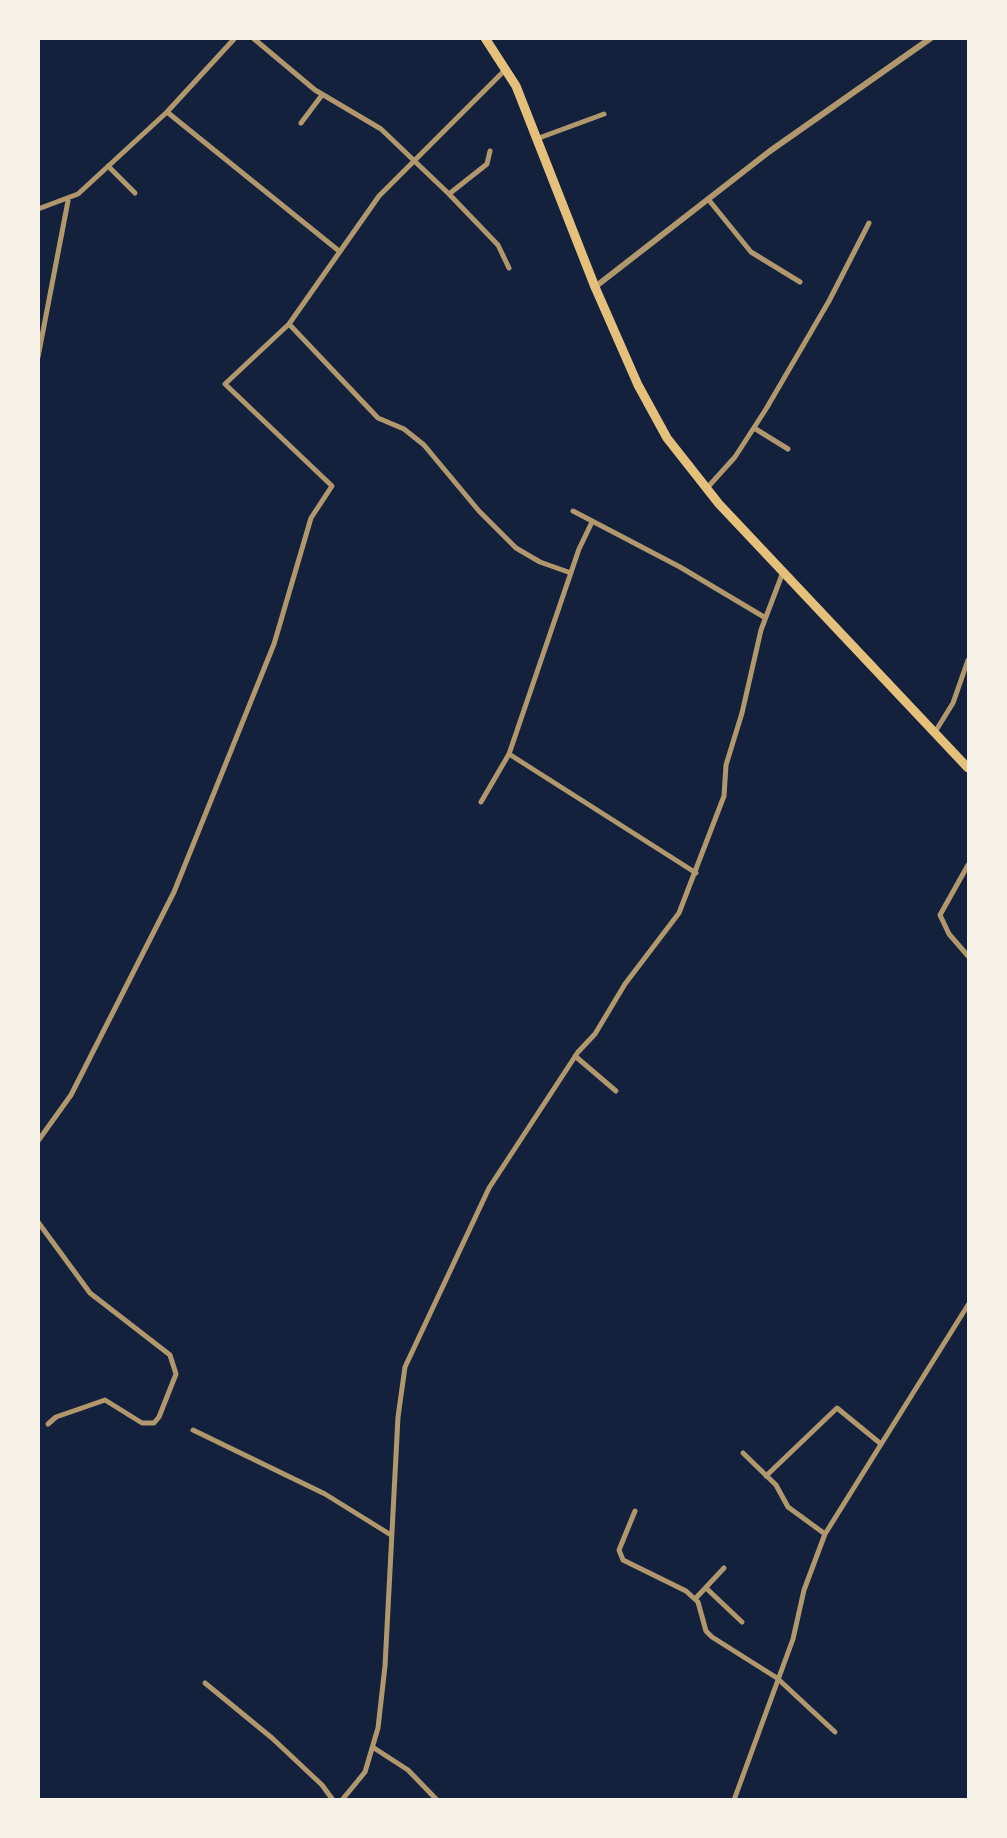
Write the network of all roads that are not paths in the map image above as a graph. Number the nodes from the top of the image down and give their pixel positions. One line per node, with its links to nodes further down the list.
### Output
1 (235, 38): 7 (street)
2 (253, 38): 6 (street)
3 (485, 38): 5 (highway)
4 (931, 38): 16 (street)
5 (506, 69): 10 (highway); 12 (street)
6 (322, 95): 9 (street); 12 (street)
7 (167, 112): 13 (street); 20 (street)
8 (604, 114): 10 (street)
9 (301, 123)
10 (539, 138): 23 (highway)
11 (490, 151): 15 (street)
12 (414, 158): 15 (street); 20 (street)
13 (108, 166): 14 (street); 17 (street)
14 (135, 194)
15 (449, 194): 21 (street)
16 (708, 199): 22 (street); 23 (street)
17 (68, 201): 18 (street); 25 (street)
18 (38, 209)
19 (869, 222): 26 (street)
20 (339, 251): 24 (street)
21 (509, 268)
22 (800, 282)
23 (596, 287): 28 (highway)
24 (289, 324): 32 (street); 44 (street)
25 (38, 356)
26 (754, 428): 27 (street); 28 (street)
27 (788, 449)
28 (708, 488): 31 (highway)
29 (573, 511): 30 (street)
30 (593, 522): 32 (street); 33 (street)
31 (783, 572): 33 (street); 35 (highway)
32 (571, 573): 36 (street)
33 (764, 617): 40 (street)
34 (968, 660): 35 (street)
35 (935, 732): 37 (highway)
36 (509, 754): 38 (street); 40 (street)
37 (968, 768)
38 (481, 802)
39 (968, 865): 41 (street)
40 (695, 873): 42 (street)
41 (968, 956)
42 (575, 1056): 43 (street); 54 (street)
43 (616, 1091)
44 (38, 1141)
45 (38, 1222): 47 (street)
46 (968, 1305): 49 (street)
47 (48, 1424)
48 (193, 1430): 54 (street)
49 (881, 1444): 51 (street); 53 (street)
50 (743, 1453): 51 (street)
51 (766, 1476): 53 (street)
52 (635, 1511): 57 (street)
53 (825, 1534): 59 (street)
54 (391, 1535): 62 (street)
55 (724, 1568): 56 (street)
56 (706, 1588): 57 (street); 58 (street)
57 (695, 1599): 59 (street)
58 (742, 1622)
59 (777, 1678): 61 (street); 66 (street)
60 (205, 1683): 63 (street)
61 (835, 1731)
62 (374, 1748): 64 (street); 65 (street)
63 (333, 1800)
64 (342, 1800)
65 (438, 1800)
66 (734, 1800)

